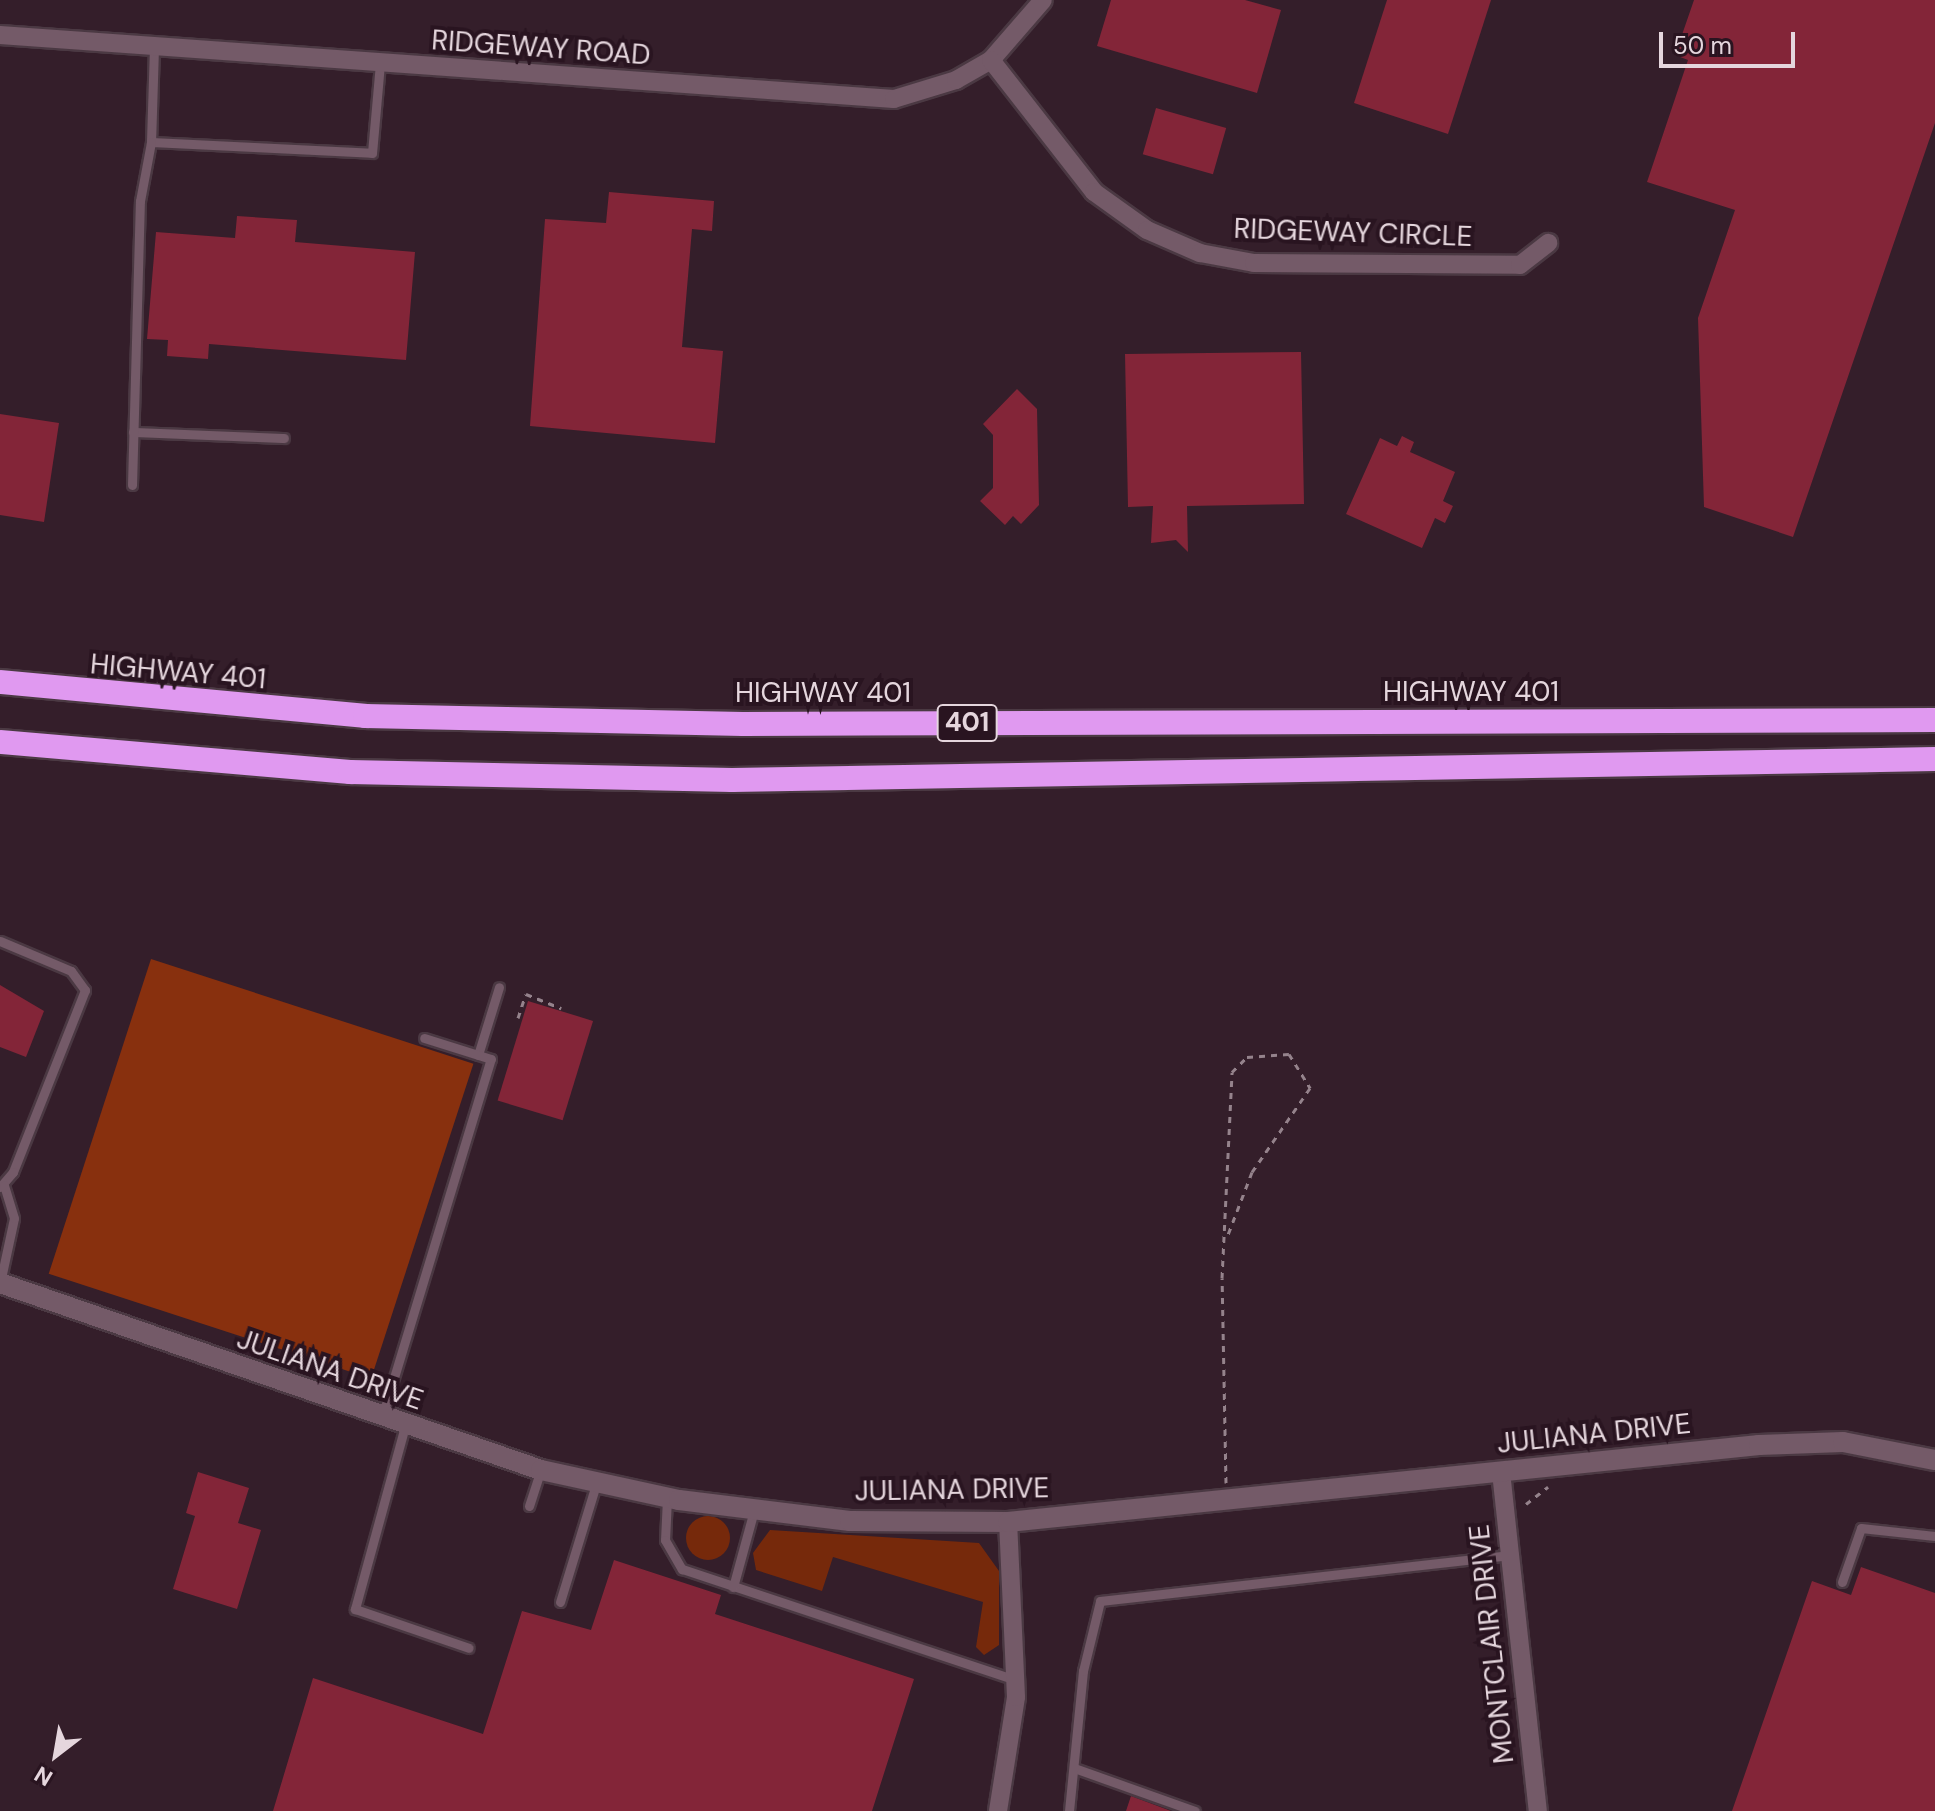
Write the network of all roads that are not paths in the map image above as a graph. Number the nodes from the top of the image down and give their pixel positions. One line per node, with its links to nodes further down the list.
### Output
1 (1043, 0): 4 (street, RIDGEWAY ROAD)
2 (0, 35): 3 (street, RIDGEWAY ROAD)
3 (154, 47): 5 (street, RIDGEWAY ROAD); 6 (lane)
4 (991, 60): 5 (street, RIDGEWAY ROAD); 7 (street, RIDGEWAY CIRCLE)
5 (380, 64): 6 (lane)
6 (151, 142): 8 (lane)
7 (1548, 243)
8 (133, 432): 9 (lane); 10 (lane)
9 (284, 438)
10 (132, 485)
11 (0, 682): 12 (highway, HIGHWAY 401 / 401)
12 (1935, 717)
13 (0, 742): 15 (highway, 401)
14 (1935, 759): 15 (highway, 401)
15 (1832, 760): 16 (highway)
16 (1935, 769)
17 (0, 941): 21 (lane)
18 (499, 987): 20 (lane)
19 (424, 1038): 20 (lane)
20 (478, 1055): 23 (lane)
21 (2, 1186): 22 (lane)
22 (0, 1283): 23 (street, JULIANA DRIVE)
23 (382, 1418): 24 (street, JULIANA DRIVE)
24 (405, 1426): 26 (street, JULIANA DRIVE); 38 (lane)
25 (1935, 1460): 27 (street, JULIANA DRIVE)
26 (541, 1470): 28 (street, JULIANA DRIVE); 30 (lane)
27 (1501, 1472): 32 (street, JULIANA DRIVE); 34 (street, MONTCLAIR DRIVE)
28 (596, 1484): 29 (street, JULIANA DRIVE); 37 (lane)
29 (667, 1498): 31 (street, JULIANA DRIVE); 36 (lane)
30 (529, 1506)
31 (754, 1510): 32 (street, JULIANA DRIVE); 36 (lane)
32 (1008, 1522): 39 (street)
33 (1935, 1536): 35 (lane)
34 (1510, 1555): 40 (lane); 44 (street, MONTCLAIR DRIVE)
35 (1842, 1582)
36 (733, 1587): 39 (lane)
37 (560, 1602)
38 (469, 1648)
39 (1016, 1680): 41 (street)
40 (1077, 1769): 42 (lane); 43 (lane)
41 (998, 1811)
42 (1069, 1811)
43 (1195, 1811)
44 (1538, 1811)

